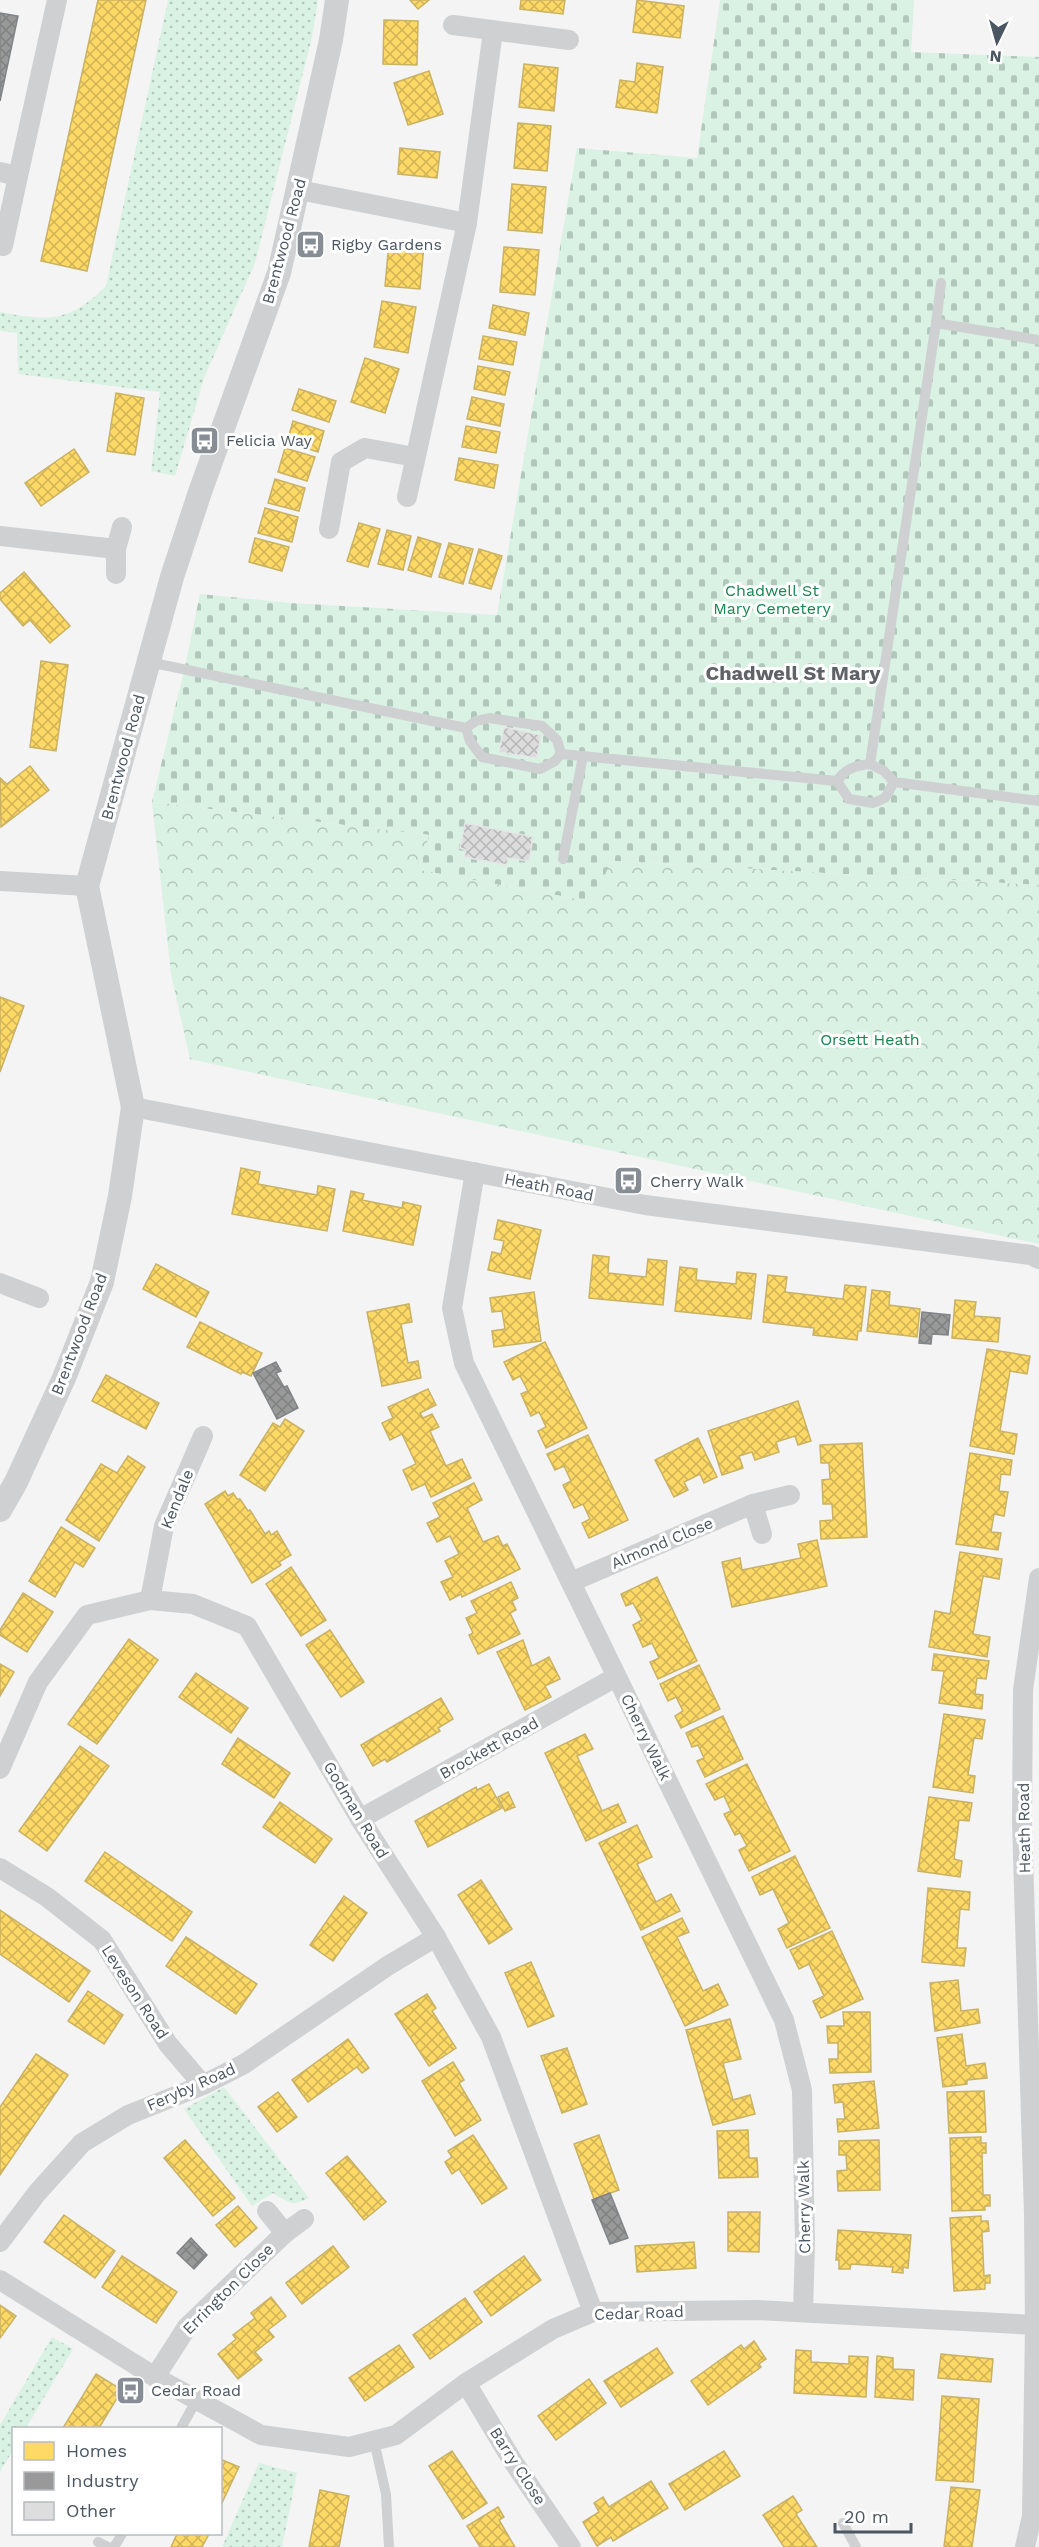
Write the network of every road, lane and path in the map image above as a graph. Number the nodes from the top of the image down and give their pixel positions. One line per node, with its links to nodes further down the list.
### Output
1 (57, 0): 6 (street)
2 (337, 0): 7 (street, Brentwood Road)
3 (453, 25): 4 (street)
4 (493, 31): 5 (street); 8 (street)
5 (569, 40)
6 (9, 174): 9 (street)
7 (299, 190): 8 (street); 20 (street, Brentwood Road)
8 (467, 223): 13 (street)
9 (3, 246)
10 (941, 284): 11 (lane)
11 (936, 323): 12 (lane); 24 (lane)
12 (1039, 340)
13 (415, 457): 14 (street); 16 (street)
14 (407, 497)
15 (122, 527): 18 (street)
16 (329, 529)
17 (0, 536): 18 (street)
18 (116, 549): 19 (street)
19 (116, 574)
20 (149, 662): 21 (lane); 30 (street, Brentwood Road)
21 (466, 728): 22 (lane); 22 (lane)
22 (561, 754): 23 (lane)
23 (583, 756): 25 (lane); 28 (lane)
24 (870, 764): 25 (lane); 26 (lane)
25 (837, 781): 26 (lane)
26 (894, 782): 27 (lane)
27 (1039, 801)
28 (563, 859)
29 (0, 881): 30 (street)
30 (87, 886): 31 (street, Brentwood Road)
31 (133, 1107): 32 (street, Heath Road); 39 (street, Brentwood Road)
32 (475, 1172): 33 (street, Heath Road); 42 (street, Cherry Walk)
33 (1039, 1259)
34 (0, 1283): 35 (street)
35 (39, 1298)
36 (203, 1437): 43 (street, Kendale)
37 (790, 1495): 38 (street, Almond Close)
38 (753, 1504): 40 (street); 42 (street, Almond Close)
39 (0, 1510)
40 (762, 1534)
41 (1039, 1578): 47 (street, Heath Road)
42 (571, 1582): 44 (street, Cherry Walk)
43 (150, 1600): 45 (street, Godman Road); 46 (street, Godman Road)
44 (616, 1677): 46 (street, Brockett Road); 58 (street, Cherry Walk)
45 (0, 1768)
46 (360, 1819): 49 (street, Godman Road)
47 (1030, 1825): 52 (street, Heath Road)
48 (0, 1868): 50 (street, Leveson Road)
49 (436, 1937): 50 (street, Feryby Road); 57 (street, Godman Road)
50 (203, 2085): 55 (street, Feryby Road)
51 (267, 2211): 54 (street, Errington Close)
52 (1037, 2215): 59 (street, Heath Road)
53 (304, 2219): 54 (street, Errington Close)
54 (285, 2233): 60 (street, Errington Close)
55 (0, 2242)
56 (0, 2280): 60 (street, Cedar Road)
57 (593, 2312): 58 (street, Cedar Road); 61 (street, Cedar Road)
58 (803, 2312): 59 (street, Cedar Road)
59 (1035, 2325): 69 (street, Heath Road)
60 (155, 2377): 62 (street, Cedar Road)
61 (466, 2383): 64 (street, Cedar Road); 67 (street, Barry Close)
62 (196, 2401): 63 (lane); 64 (street, Cedar Road)
63 (182, 2427)
64 (374, 2441): 66 (lane)
65 (843, 2523): 68 (lane)
66 (389, 2547)
67 (572, 2547)
68 (856, 2547)
69 (1025, 2547)

